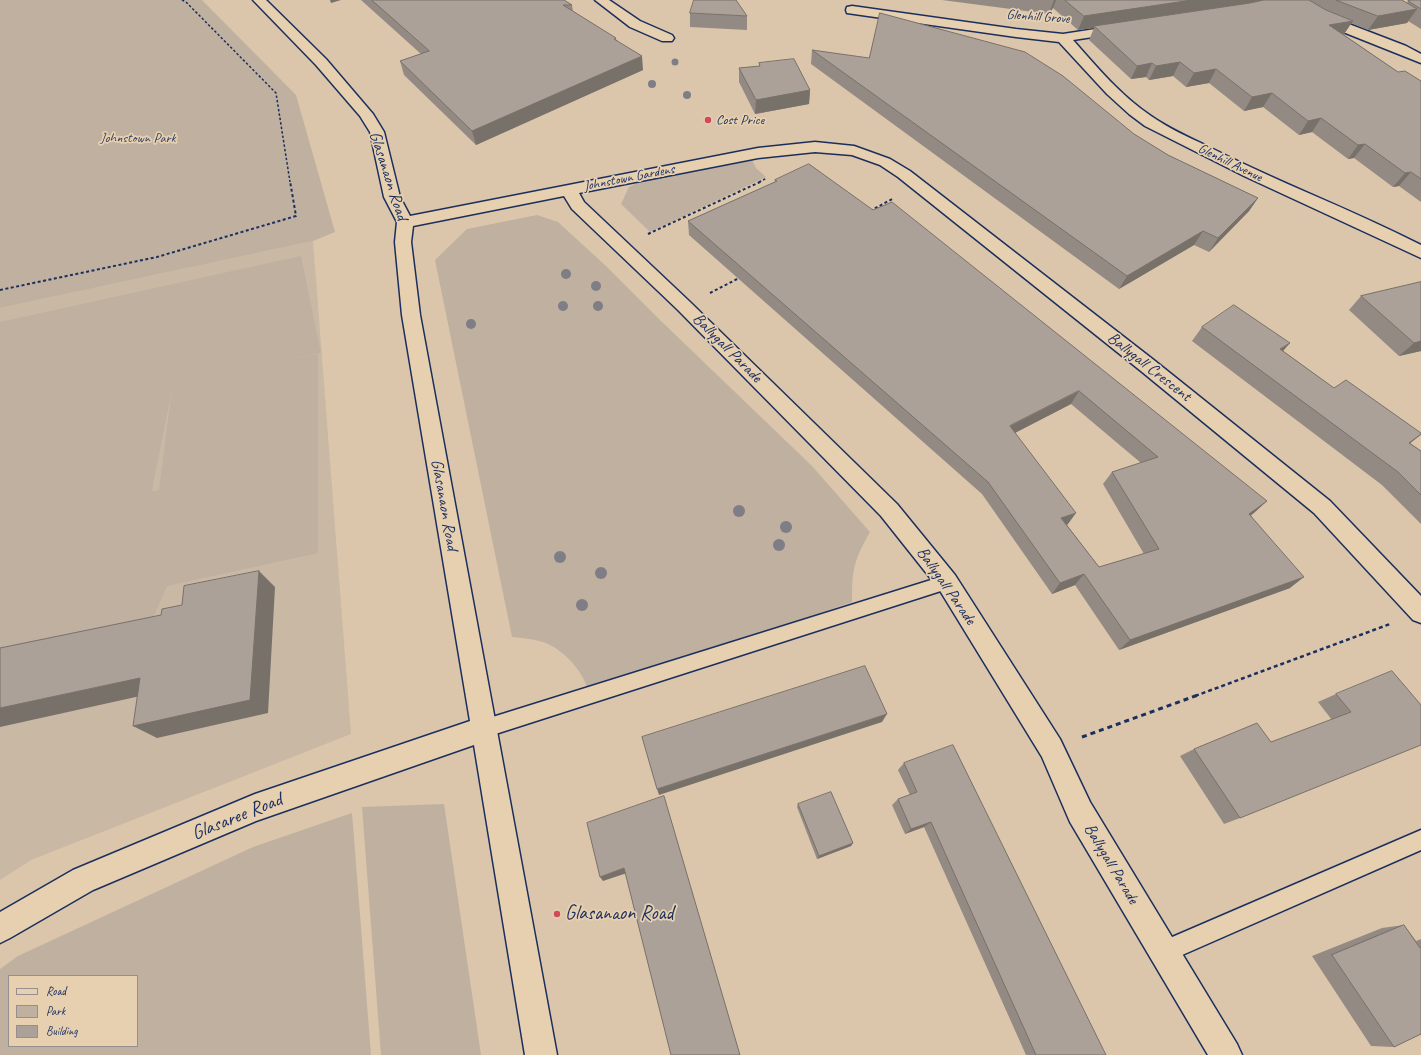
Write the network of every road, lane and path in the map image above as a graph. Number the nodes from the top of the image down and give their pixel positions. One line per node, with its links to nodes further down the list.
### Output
1 (182, 0): 20 (path)
2 (259, 0): 16 (street, Glasanaon Road)
3 (601, 0): 8 (street)
4 (1291, 0): 5 (street); 10 (street)
5 (1277, 4)
6 (852, 10): 9 (street, Glenhill Grove)
7 (1133, 27): 9 (street, Glenhill Grove)
8 (668, 38)
9 (1063, 38): 18 (street, Glenhill Avenue)
10 (1421, 59)
11 (854, 151): 12 (street, Johnstown Gardens); 13 (street, Ballygall Crescent)
12 (766, 152): 14 (street, Johnstown Gardens); 17 (path)
13 (919, 185): 15 (path); 23 (street, Ballygall Crescent)
14 (569, 190): 16 (street, Johnstown Gardens); 17 (street, Ballygall Parade)
15 (864, 214)
16 (405, 222): 25 (street, Glasanaon Road)
17 (621, 247): 21 (street, Ballygall Parade)
18 (1421, 252)
19 (746, 274): 21 (path)
20 (0, 290)
21 (684, 306): 22 (street, Ballygall Parade)
22 (948, 582): 25 (lane); 26 (street, Ballygall Parade)
23 (1421, 612)
24 (1391, 624): 26 (path)
25 (483, 729): 28 (street, Glasaree Road); 30 (street, Glasanaon Road)
26 (1051, 748): 29 (street, Ballygall Parade)
27 (1421, 840): 29 (lane)
28 (0, 928)
29 (1164, 952): 31 (street, Ballygall Parade)
30 (541, 1055)
31 (1226, 1055)

